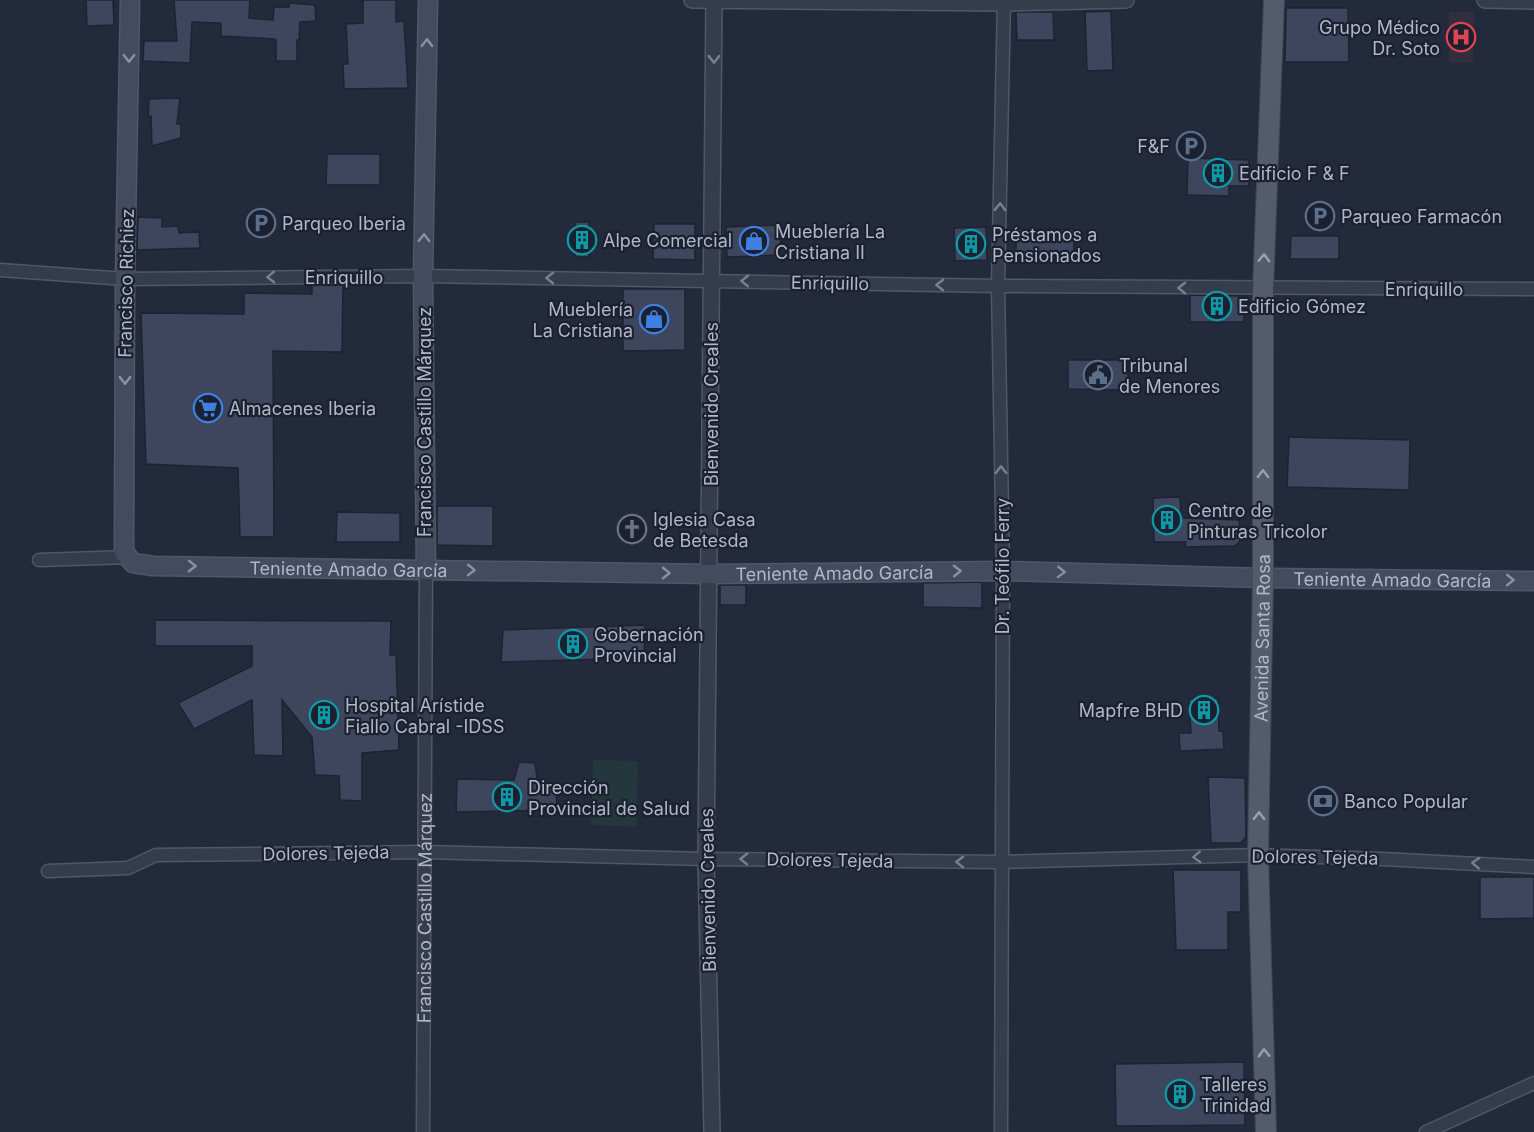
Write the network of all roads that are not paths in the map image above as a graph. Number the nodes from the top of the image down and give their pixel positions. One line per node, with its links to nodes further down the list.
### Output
1 (130, 0): 12 (main road, Francisco Richiez, one-way to 12)
2 (428, 0): 11 (main road, Francisco Castillo Márquez, one-way to 2)
3 (692, 0): 4 (street)
4 (714, 0): 8 (street); 13 (street, Bienvenido Creales, one-way to 13)
5 (1126, 0): 8 (street)
6 (1274, 0): 15 (main road, Avenida Santa Rosa, one-way to 6)
7 (1485, 0): 9 (street)
8 (1004, 1): 14 (street, Dr. Teófilo Ferry, one-way to 8)
9 (1534, 1)
10 (0, 270): 12 (street, Enriquillo)
11 (423, 276): 12 (street, Enriquillo, one-way to 12); 13 (street, Enriquillo, one-way to 11); 19 (main road, Francisco Castillo Márquez)
12 (125, 279): 18 (main road, Francisco Richiez, one-way to 18)
13 (712, 280): 14 (street, Enriquillo, one-way to 13); 21 (street, Bienvenido Creales)
14 (998, 286): 15 (street, Enriquillo, one-way to 14); 20 (street, Dr. Teófilo Ferry, one-way to 14)
15 (1263, 289): 16 (street, Enriquillo); 22 (main road, Avenida Santa Rosa, one-way to 15)
16 (1534, 289)
17 (39, 560): 18 (street)
18 (131, 560): 19 (main road, Teniente Amado García, one-way to 19)
19 (426, 570): 21 (main road, Teniente Amado García, one-way to 21); 24 (street, Francisco Castillo Márquez)
20 (1003, 571): 21 (main road, Teniente Amado García, one-way to 20); 22 (main road, Teniente Amado García, one-way to 22); 27 (street, Dr. Teófilo Ferry)
21 (710, 574): 26 (street, Bienvenido Creales)
22 (1263, 578): 23 (main road, Teniente Amado García, one-way to 23); 25 (main road, Avenida Santa Rosa, one-way to 22)
23 (1534, 581)
24 (424, 852): 26 (street, Dolores Tejeda); 29 (street, Dolores Tejeda); 31 (street, Francisco Castillo Márquez)
25 (1258, 855): 27 (street, Dolores Tejeda, one-way to 27); 28 (street, Dolores Tejeda, one-way to 25); 34 (main road, Avenida Santa Rosa, one-way to 25)
26 (706, 859): 27 (street, Dolores Tejeda, one-way to 26); 32 (street, Bienvenido Creales)
27 (1001, 862): 33 (street, Dr. Teófilo Ferry)
28 (1534, 867)
29 (48, 872)
30 (1534, 1083): 35 (street)
31 (423, 1132)
32 (712, 1132)
33 (1001, 1132)
34 (1266, 1132)
35 (1426, 1132)

